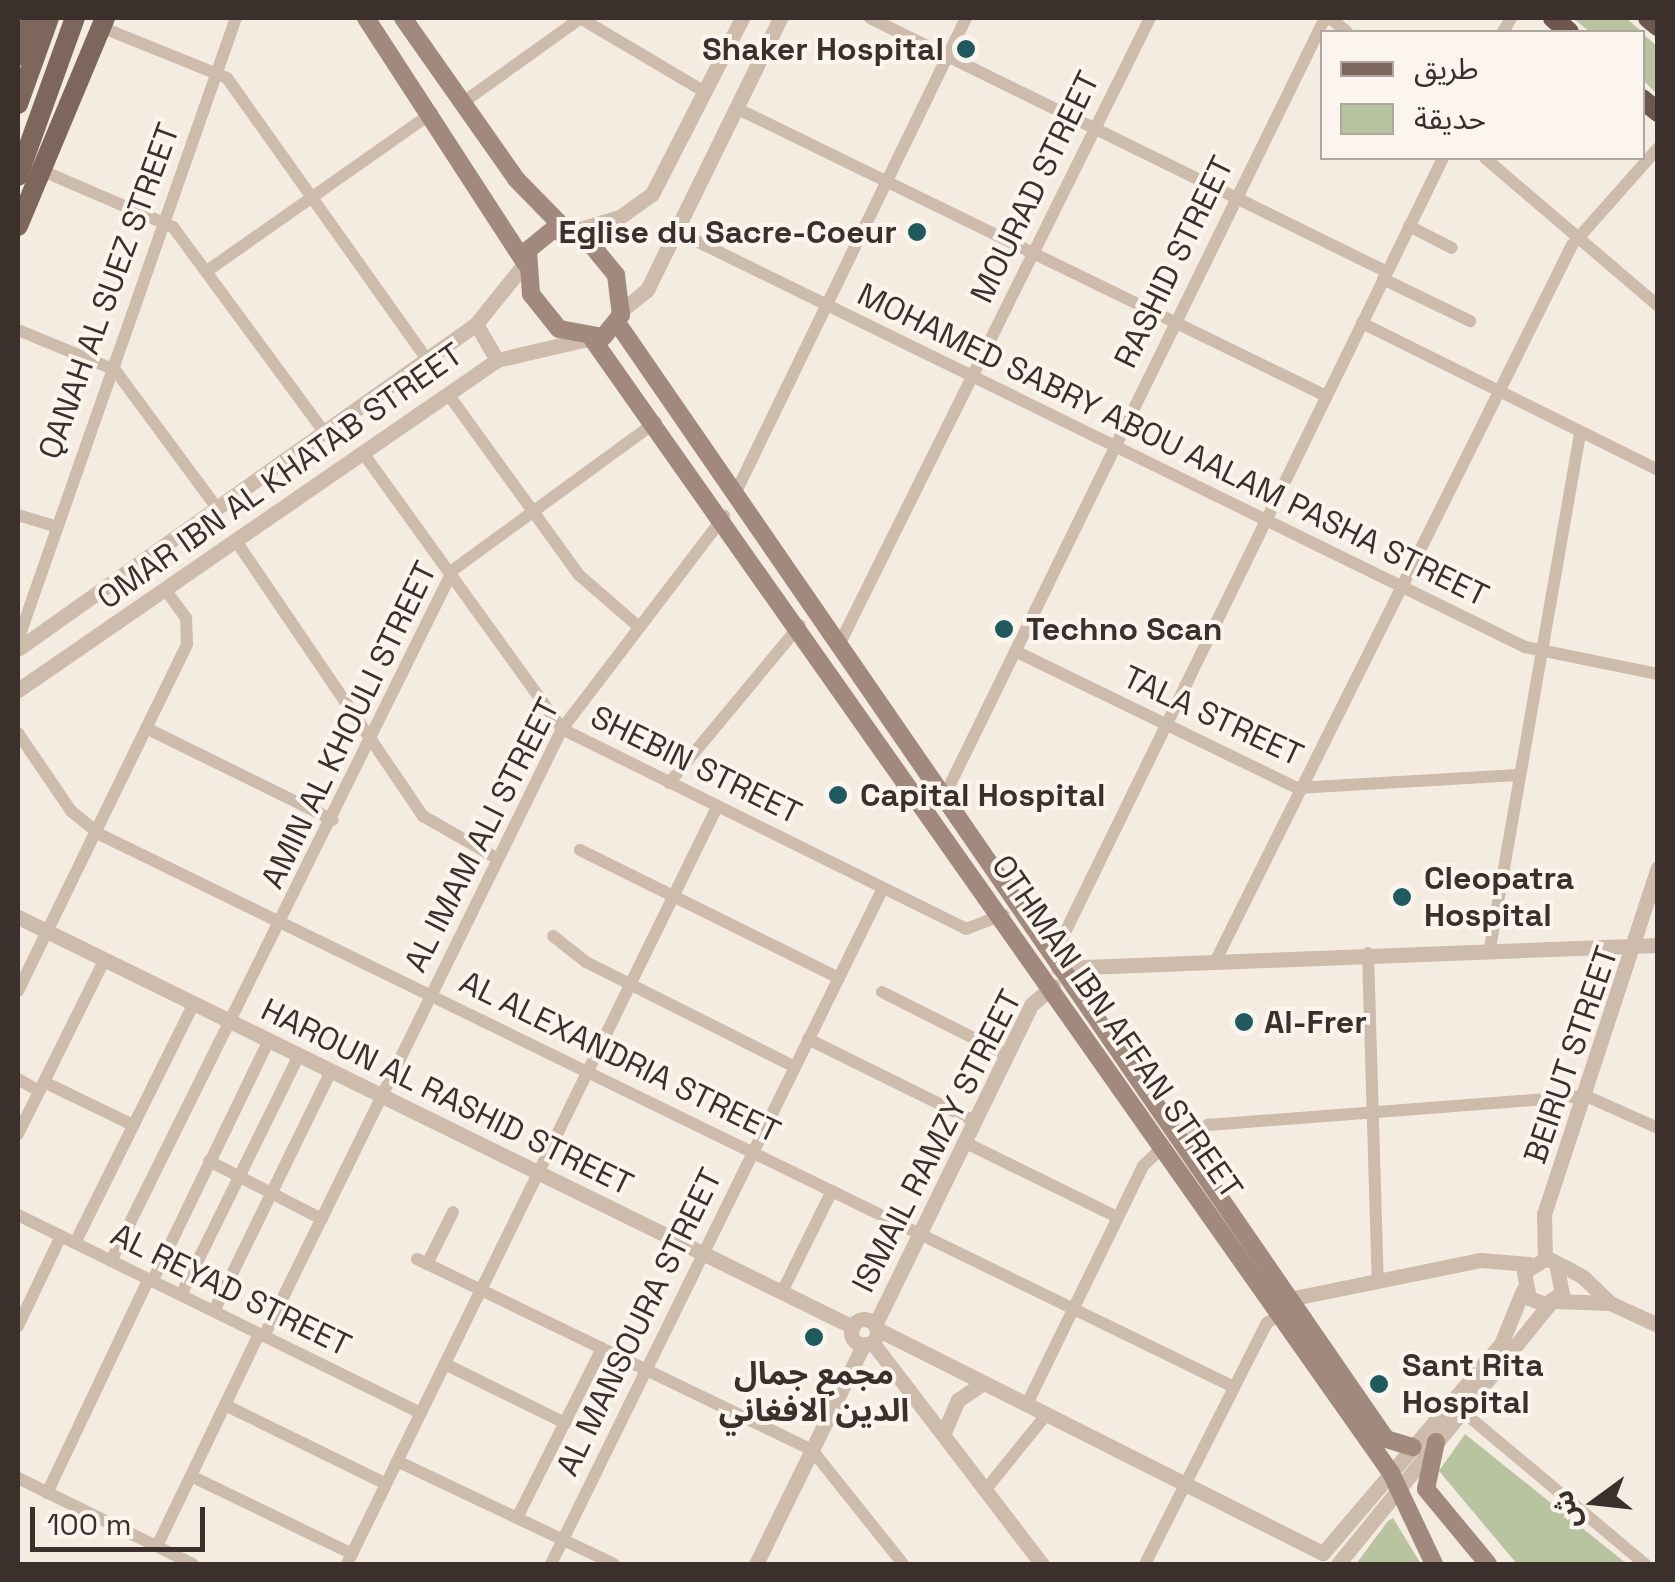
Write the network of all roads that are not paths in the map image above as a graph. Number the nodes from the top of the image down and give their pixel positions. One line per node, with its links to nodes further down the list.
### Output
1 (49, 18): 22 (main road)
2 (75, 18): 30 (main road)
3 (236, 18): 19 (street, QANAH AL SUEZ STREET)
4 (366, 18): 24 (main road)
5 (403, 18): 21 (main road)
6 (581, 18): 20 (street); 21 (street)
7 (742, 18): 20 (street)
8 (780, 18): 23 (street)
9 (870, 18): 17 (street)
10 (966, 18): 17 (street, AL IMAM ALI STREET)
11 (1150, 18): 25 (street, MOURAD STREET)
12 (1648, 18): 15 (highway)
13 (103, 22): 19 (street); 31 (main road)
14 (26, 24): 18 (main road)
15 (1658, 26)
16 (1320, 34): 34 (street, RASHID STREET)
17 (948, 55): 25 (street); 32 (street, AL IMAM ALI STREET)
18 (18, 56)
19 (218, 70): 33 (street); 36 (street, QANAH AL SUEZ STREET)
20 (706, 92): 40 (street)
21 (462, 103): 29 (main road)
22 (18, 104)
23 (736, 108): 32 (street); 39 (street)
24 (432, 113): 33 (street); 35 (main road)
25 (1095, 128): 34 (street); 43 (street, MOURAD STREET)
26 (1658, 148): 41 (street)
27 (1441, 160): 38 (street)
28 (1487, 160): 41 (street)
29 (506, 166): 35 (main road); 40 (main road)
30 (19, 171)
31 (43, 171): 36 (street); 37 (main road)
32 (887, 181): 43 (street); 47 (street, AL IMAM ALI STREET)
33 (313, 197): 45 (street); 56 (street)
34 (1236, 198): 46 (street); 51 (street, RASHID STREET)
35 (498, 210): 44 (main road)
36 (164, 219): 45 (street); 58 (street, QANAH AL SUEZ STREET)
37 (18, 226)
38 (1409, 226): 42 (street); 46 (street)
39 (676, 230): 47 (street, MOHAMED SABRY ABOU AALAM PASHA STREET); 49 (street)
40 (569, 232): 44 (main road); 49 (main road)
41 (1577, 236): 48 (street); 60 (street)
42 (1452, 248)
43 (1033, 252): 51 (street); 59 (street, MOURAD STREET)
44 (525, 263): 53 (street, OMAR IBN AL KHATAB STREET); 55 (main road)
45 (207, 271): 64 (street)
46 (1385, 276): 50 (street); 52 (street)
47 (826, 306): 59 (street, MOHAMED SABRY ABOU AALAM PASHA STREET); 70 (street, AL IMAM ALI STREET)
48 (1658, 306)
49 (620, 317): 55 (main road); 70 (main road, OTHMAN IBN AFFAN STREET)
50 (1470, 321)
51 (1175, 322): 62 (street); 66 (street, RASHID STREET)
52 (1362, 323): 60 (street); 62 (street)
53 (476, 324): 56 (street, OMAR IBN AL KHATAB STREET); 57 (street)
54 (18, 330): 58 (street)
55 (590, 340): 57 (street, OMAR IBN AL KHATAB STREET); 63 (main road, OTHMAN IBN AFFAN STREET)
56 (427, 359): 64 (street, OMAR IBN AL KHATAB STREET)
57 (496, 360): 61 (street, OMAR IBN AL KHATAB STREET)
58 (111, 367): 69 (street); 74 (street, QANAH AL SUEZ STREET)
59 (972, 377): 66 (street, MOHAMED SABRY ABOU AALAM PASHA STREET); 83 (street, MOURAD STREET)
60 (1498, 393): 65 (street); 77 (street)
61 (448, 394): 67 (street, OMAR IBN AL KHATAB STREET); 71 (street)
62 (1326, 396): 73 (street)
63 (658, 421): 70 (main road, OTHMAN IBN AFFAN STREET); 71 (street, AMIN AL KHOULI STREET)
64 (324, 432): 69 (street, OMAR IBN AL KHATAB STREET)
65 (1580, 434): 68 (street); 85 (street)
66 (1114, 446): 73 (street, MOHAMED SABRY ABOU AALAM PASHA STREET); 84 (street, RASHID STREET)
67 (363, 454): 75 (street, OMAR IBN AL KHATAB STREET); 76 (street, SHEBIN STREET)
68 (1658, 470)
69 (217, 508): 82 (street, OMAR IBN AL KHATAB STREET)
70 (728, 508): 79 (main road, OTHMAN IBN AFFAN STREET); 80 (street, AL IMAM ALI STREET); 83 (main road, OTHMAN IBN AFFAN STREET)
71 (532, 510): 76 (street, AMIN AL KHOULI STREET); 80 (street)
72 (18, 515): 74 (street)
73 (1265, 520): 77 (street, MOHAMED SABRY ABOU AALAM PASHA STREET); 88 (street)
74 (54, 526): 81 (street, QANAH AL SUEZ STREET)
75 (236, 542): 78 (street, OMAR IBN AL KHATAB STREET); 92 (street)
76 (449, 577): 90 (street, SHEBIN STREET); 92 (street, AMIN AL KHOULI STREET)
77 (1402, 587): 85 (street, MOHAMED SABRY ABOU AALAM PASHA STREET); 95 (street)
78 (166, 590): 87 (street, OMAR IBN AL KHATAB STREET); 89 (street)
79 (800, 625): 94 (street); 105 (main road, OTHMAN IBN AFFAN STREET)
80 (639, 627): 90 (street, AL IMAM ALI STREET)
81 (18, 640)
82 (18, 649)
83 (836, 649): 96 (main road, OTHMAN IBN AFFAN STREET)
84 (1015, 651): 88 (street, TALA STREET); 96 (street, RASHID STREET)
85 (1540, 653): 86 (street, MOHAMED SABRY ABOU AALAM PASHA STREET); 93 (street)
86 (1658, 674)
87 (18, 690)
88 (1166, 725): 95 (street, TALA STREET); 116 (street)
89 (146, 728): 98 (street); 99 (street)
90 (562, 729): 94 (street, SHEBIN STREET); 101 (street, AL IMAM ALI STREET)
91 (18, 732): 99 (street, AL ALEXANDRIA STREET)
92 (372, 744): 98 (street, AMIN AL KHOULI STREET); 101 (street)
93 (1518, 775): 95 (street, TALA STREET); 112 (street)
94 (670, 784): 97 (street, SHEBIN STREET)
95 (1302, 790): 115 (street)
96 (942, 801): 116 (main road, OTHMAN IBN AFFAN STREET)
97 (718, 807): 103 (street, SHEBIN STREET); 104 (street)
98 (334, 820): 107 (street, AMIN AL KHOULI STREET)
99 (95, 832): 107 (street, AL ALEXANDRIA STREET); 108 (street)
100 (580, 850): 104 (street)
101 (498, 859): 121 (street, AL IMAM ALI STREET)
102 (1658, 868): 110 (street, BEIRUT STREET)
103 (882, 888): 105 (street, SHEBIN STREET); 117 (street, AL MANSOURA STREET)
104 (674, 896): 117 (street); 118 (street)
105 (1003, 915): 116 (main road, OTHMAN IBN AFFAN STREET)
106 (18, 917): 108 (street, HAROUN AL RASHID STREET)
107 (282, 923): 121 (street, AL ALEXANDRIA STREET); 123 (street, AMIN AL KHOULI STREET)
108 (47, 931): 114 (street, HAROUN AL RASHID STREET); 119 (street)
109 (553, 936): 118 (street)
110 (1640, 941): 111 (street); 112 (street); 134 (street, BEIRUT STREET)
111 (1658, 945)
112 (1490, 948): 113 (street)
113 (1368, 953): 115 (street); 135 (street)
114 (104, 959): 122 (street, HAROUN AL RASHID STREET); 132 (street)
115 (1216, 960): 116 (street)
116 (1054, 971): 126 (street, ISMAIL RAMZY STREET); 141 (main road, OTHMAN IBN AFFAN STREET)
117 (838, 978): 124 (street, AL MANSOURA STREET)
118 (630, 984): 128 (street); 130 (street)
119 (18, 991)
120 (882, 992): 126 (street)
121 (431, 996): 130 (street, AL ALEXANDRIA STREET); 133 (street, AL IMAM ALI STREET)
122 (194, 1003): 123 (street, HAROUN AL RASHID STREET); 137 (street)
123 (231, 1021): 125 (street, HAROUN AL RASHID STREET); 156 (street, AMIN AL KHOULI STREET)
124 (808, 1039): 128 (street, AL MANSOURA STREET); 136 (street)
125 (269, 1040): 127 (street, HAROUN AL RASHID STREET); 143 (street)
126 (1007, 1054): 136 (street, ISMAIL RAMZY STREET)
127 (298, 1055): 129 (street, HAROUN AL RASHID STREET); 145 (street)
128 (795, 1067): 142 (street, AL MANSOURA STREET)
129 (331, 1070): 133 (street, HAROUN AL RASHID STREET); 147 (street)
130 (588, 1072): 142 (street, AL ALEXANDRIA STREET); 144 (street)
131 (18, 1079): 132 (street)
132 (41, 1086): 137 (street); 139 (street)
133 (382, 1096): 144 (street, HAROUN AL RASHID STREET); 151 (street, AL IMAM ALI STREET)
134 (1586, 1096): 135 (street); 138 (street); 157 (street, BEIRUT STREET)
135 (1373, 1112): 141 (street); 159 (street)
136 (974, 1122): 140 (street, ISMAIL RAMZY STREET)
137 (133, 1125): 154 (street)
138 (1658, 1128)
139 (18, 1134)
140 (964, 1142): 150 (street); 152 (street, ISMAIL RAMZY STREET)
141 (1173, 1145): 150 (street); 166 (main road, OTHMAN IBN AFFAN STREET)
142 (753, 1152): 146 (street, AL ALEXANDRIA STREET); 155 (street, AL MANSOURA STREET)
143 (209, 1161): 145 (street); 158 (street)
144 (538, 1173): 155 (street, HAROUN AL RASHID STREET); 160 (street)
145 (239, 1176): 147 (street); 163 (street)
146 (832, 1191): 152 (street, AL ALEXANDRIA STREET); 162 (street)
147 (271, 1193): 151 (street); 168 (street)
148 (453, 1212): 160 (street)
149 (18, 1215): 153 (street, AL REYAD STREET)
150 (1118, 1217): 167 (street)
151 (322, 1218): 171 (street, AL IMAM ALI STREET)
152 (920, 1234): 167 (street, AL ALEXANDRIA STREET); 172 (street, ISMAIL RAMZY STREET)
153 (60, 1236): 154 (street, AL REYAD STREET); 170 (street)
154 (75, 1243): 156 (street, AL REYAD STREET)
155 (703, 1254): 162 (street, HAROUN AL RASHID STREET); 175 (street, AL MANSOURA STREET)
156 (110, 1261): 158 (street, AL REYAD STREET)
157 (1544, 1262): 159 (street); 161 (street); 164 (street); 165 (street)
158 (150, 1280): 163 (street, AL REYAD STREET); 195 (street)
159 (1378, 1281): 166 (street)
160 (482, 1289): 173 (street); 174 (street)
161 (1523, 1290): 164 (street); 186 (street)
162 (782, 1292): 172 (street, HAROUN AL RASHID STREET)
163 (181, 1295): 168 (street, AL REYAD STREET)
164 (1552, 1302): 165 (street); 180 (street)
165 (1610, 1303): 169 (street)
166 (1285, 1306): 177 (street); 186 (main road, OTHMAN IBN AFFAN STREET); 191 (main road, OTHMAN IBN AFFAN STREET)
167 (1074, 1308): 177 (street, AL ALEXANDRIA STREET); 179 (street)
168 (214, 1312): 171 (street, AL REYAD STREET)
169 (1658, 1325)
170 (18, 1326)
171 (262, 1335): 178 (street, AL IMAM ALI STREET); 181 (street, AL REYAD STREET)
172 (872, 1335): 176 (street); 184 (street); 187 (street, ISMAIL RAMZY STREET)
173 (602, 1348): 175 (street); 183 (street)
174 (445, 1364): 181 (street); 183 (street)
175 (647, 1370): 187 (street); 197 (street, AL MANSOURA STREET)
176 (982, 1384): 179 (street); 184 (street)
177 (1234, 1387): 193 (street)
178 (225, 1404): 189 (street, AL IMAM ALI STREET); 192 (street)
179 (1026, 1406): 182 (street)
180 (1462, 1411): 185 (street); 213 (street)
181 (420, 1414): 188 (street)
182 (1045, 1416): 193 (street); 194 (street)
183 (564, 1423): 196 (street)
184 (945, 1430): 194 (street)
185 (1436, 1442): 191 (street); 212 (main road)
186 (1414, 1447): 191 (street)
187 (812, 1450): 205 (street, ISMAIL RAMZY STREET); 206 (street)
188 (397, 1462): 192 (street); 196 (street)
189 (190, 1476): 199 (street, AL IMAM ALI STREET); 201 (street)
190 (18, 1478): 195 (street)
191 (1395, 1479): 200 (street); 210 (street); 211 (main road, OTHMAN IBN AFFAN STREET)
192 (386, 1484): 201 (street)
193 (1184, 1486): 198 (street); 208 (street)
194 (987, 1488): 207 (street)
195 (47, 1493): 199 (street)
196 (517, 1518): 197 (street)
197 (563, 1540): 203 (street, AL MANSOURA STREET); 204 (street)
198 (1300, 1544): 200 (street); 209 (street)
199 (157, 1546): 202 (street)
200 (1326, 1559)
201 (348, 1562)
202 (194, 1564)
203 (551, 1564)
204 (614, 1564)
205 (756, 1564)
206 (903, 1564)
207 (1042, 1564)
208 (1145, 1564)
209 (1304, 1564)
210 (1338, 1564)
211 (1434, 1564)
212 (1488, 1564)
213 (1644, 1564)

